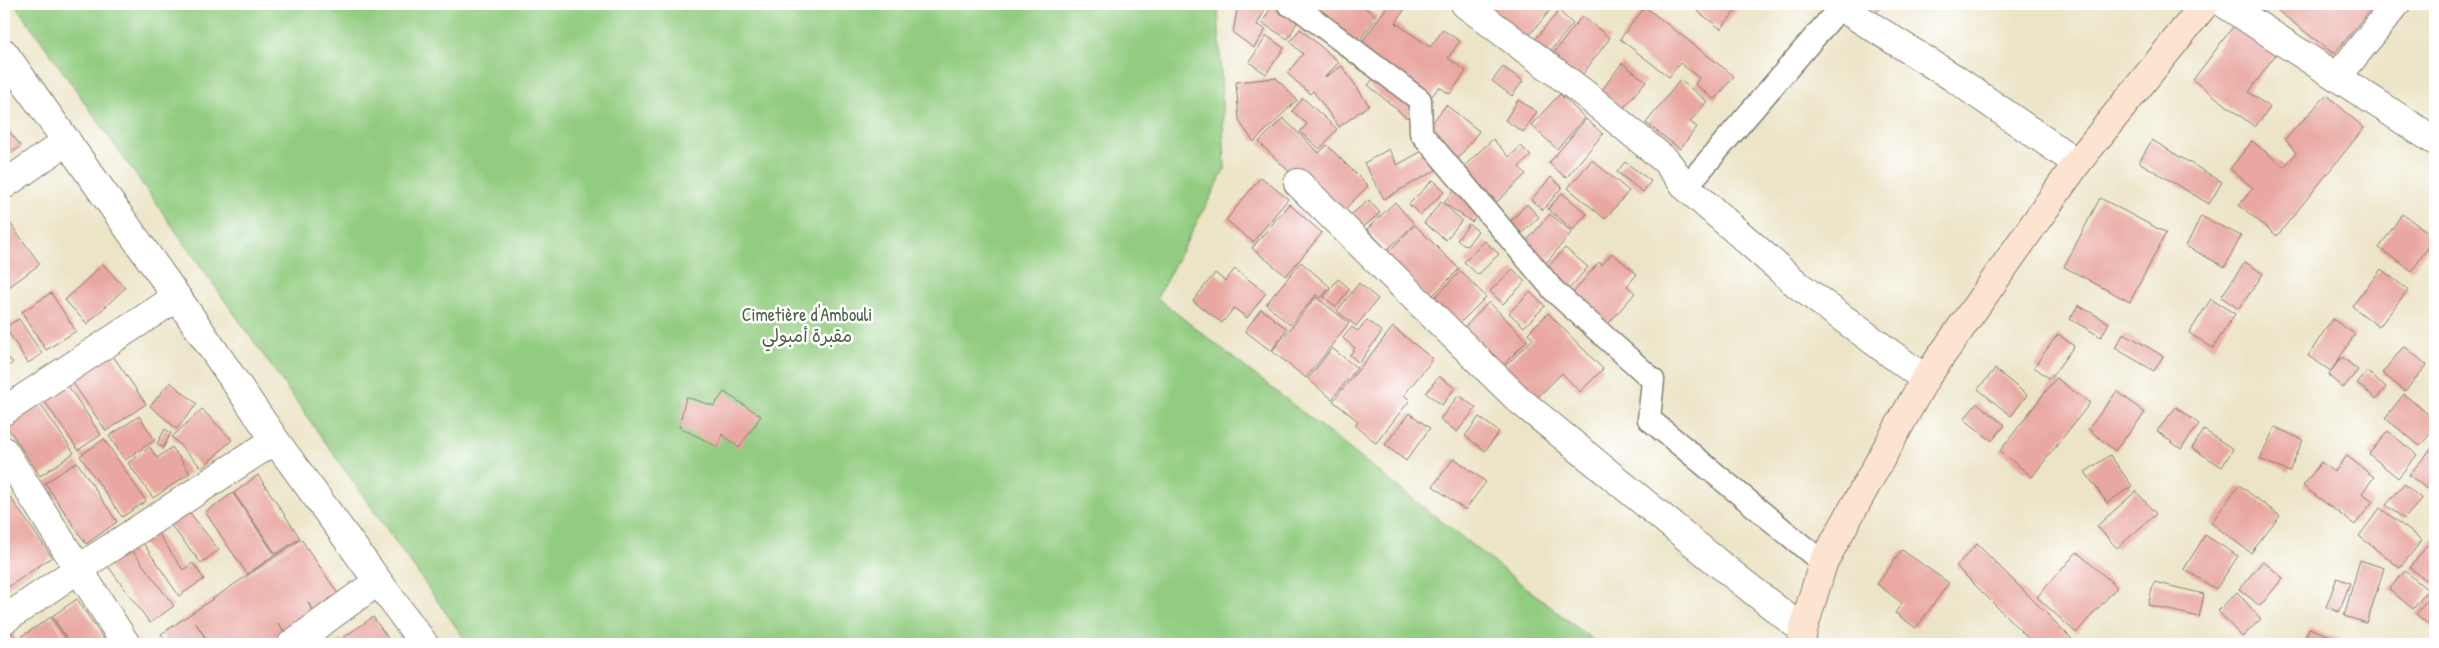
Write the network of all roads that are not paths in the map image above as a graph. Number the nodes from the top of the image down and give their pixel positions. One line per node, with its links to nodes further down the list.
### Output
1 (1288, 4): 20 (lane)
2 (1465, 4): 14 (street)
3 (2205, 4): 11 (street)
4 (2226, 4): 8 (street)
5 (2396, 4): 8 (street)
6 (1840, 5): 11 (street); 14 (lane)
7 (4, 52): 10 (street)
8 (2338, 76): 9 (street)
9 (2435, 140)
10 (67, 141): 13 (street); 15 (street)
11 (2077, 163): 16 (street)
12 (1298, 183): 24 (street)
13 (4, 185)
14 (1686, 187): 16 (street)
15 (177, 297): 17 (street); 18 (street)
16 (1925, 379): 20 (street)
17 (4, 410)
18 (275, 440): 21 (street); 22 (street)
19 (4, 451): 21 (street)
20 (1823, 563): 24 (street)
21 (78, 569): 23 (street); 25 (street)
22 (377, 582): 26 (street); 27 (street)
23 (4, 620)
24 (1802, 637)
25 (126, 644)
26 (292, 644)
27 (424, 644)

